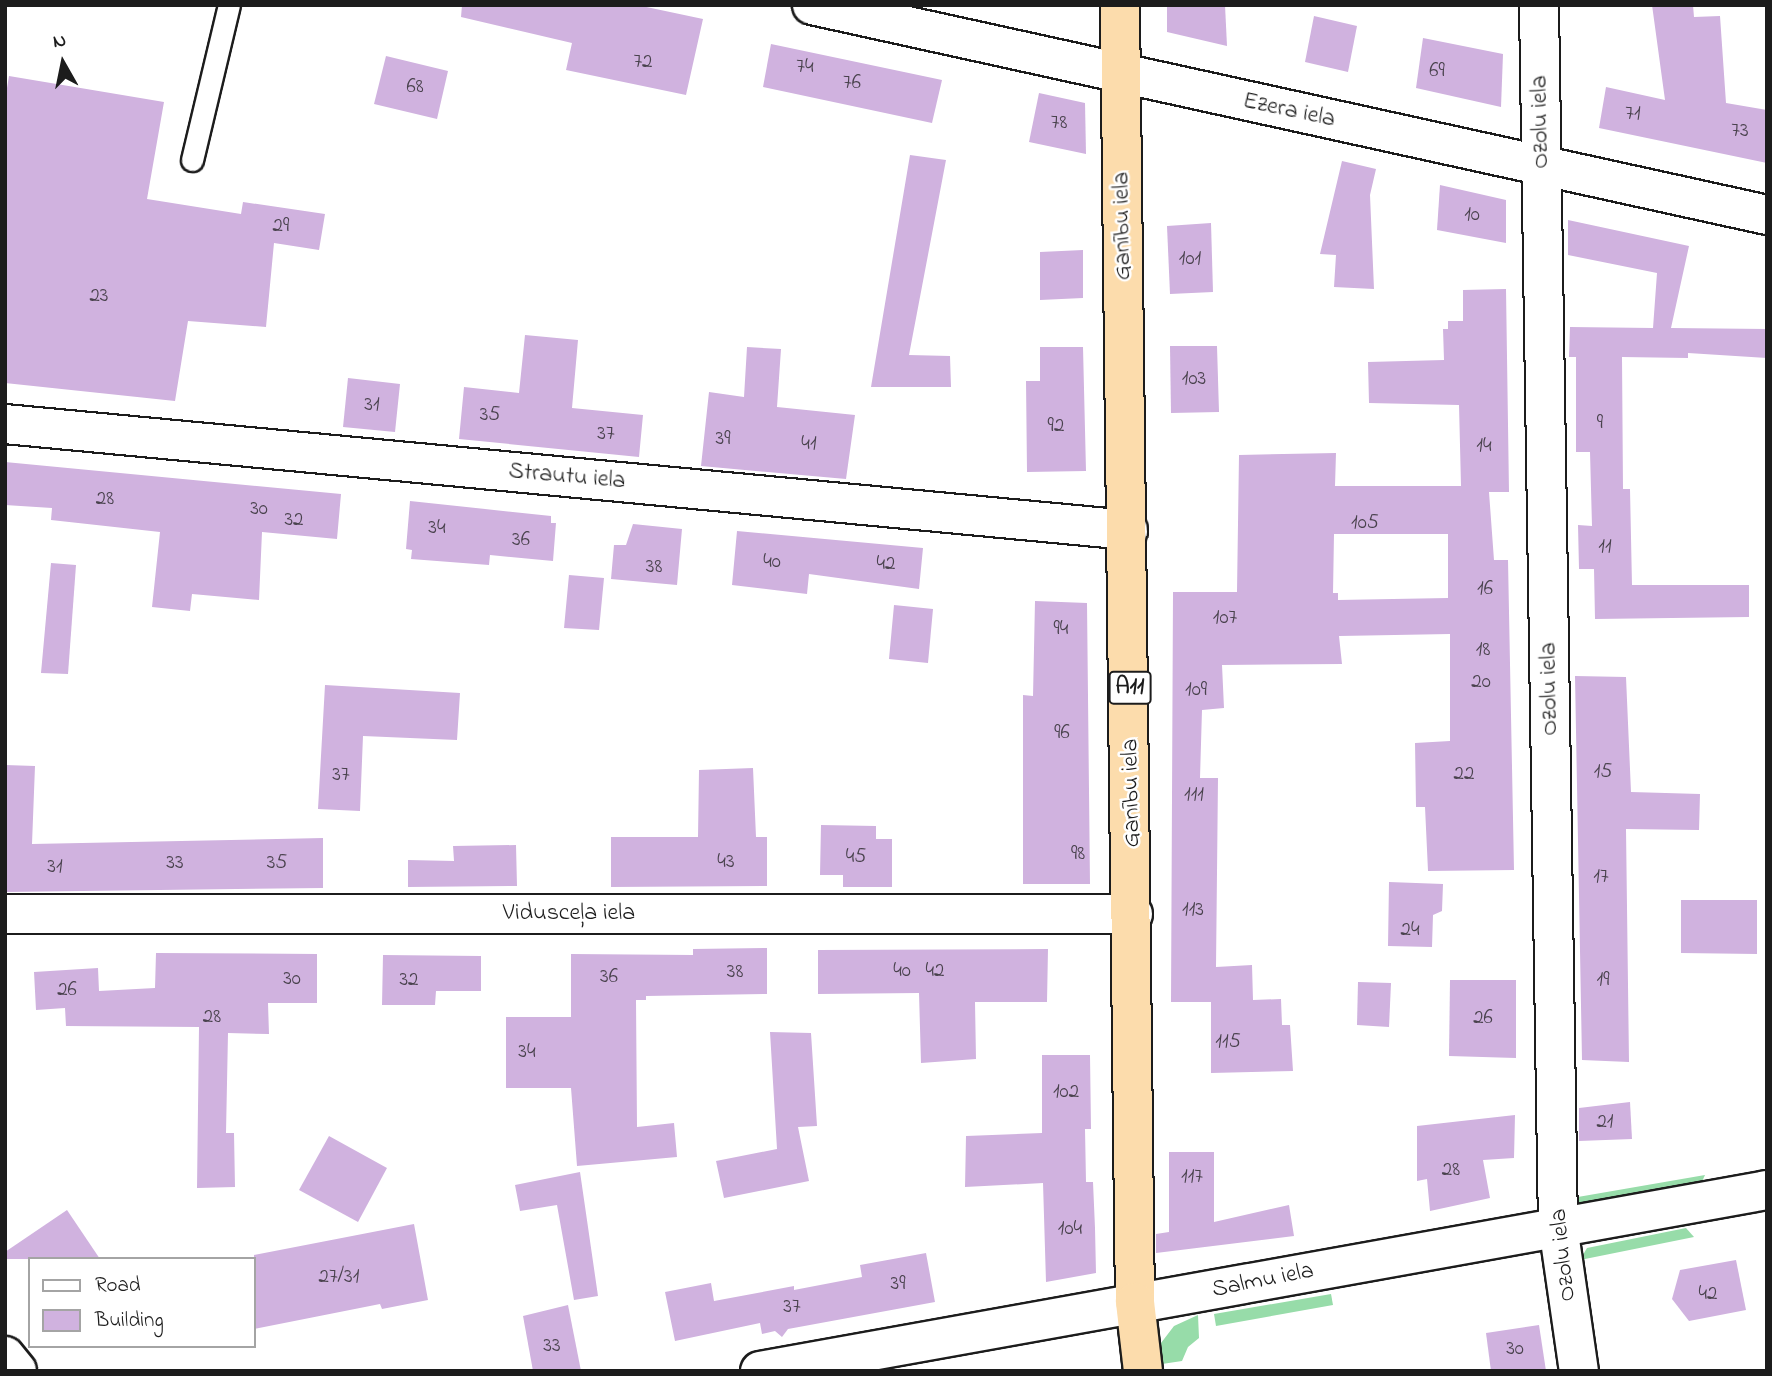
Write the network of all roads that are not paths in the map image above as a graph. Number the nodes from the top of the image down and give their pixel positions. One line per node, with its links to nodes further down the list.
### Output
1 (229, 5): 6 (lane)
2 (812, 5): 5 (street, Ezera iela)
3 (1120, 5): 5 (highway, Ganību iela / A11)
4 (1539, 5): 7 (street, Ozolu iela)
5 (1121, 75): 7 (street, Ezera iela); 10 (highway, Ganību iela / A11)
6 (191, 160)
7 (1542, 165): 8 (street, Ezera iela); 14 (street, Ozolu iela)
8 (1767, 215)
9 (5, 424): 10 (street, Strautu iela)
10 (1128, 530): 12 (highway, Ganību iela / A11)
11 (5, 914): 12 (street, Vidusceļa iela)
12 (1133, 914): 15 (highway, Ganību iela / A11)
13 (1767, 1190): 14 (street, Salmu iela)
14 (1558, 1226): 15 (street, Salmu iela); 20 (street, Ozolu iela)
15 (1135, 1302): 18 (street, Salmu iela); 19 (highway, Ganību iela / A11)
16 (5, 1356): 17 (street)
17 (17, 1371)
18 (760, 1371)
19 (1143, 1371)
20 (1578, 1371)

